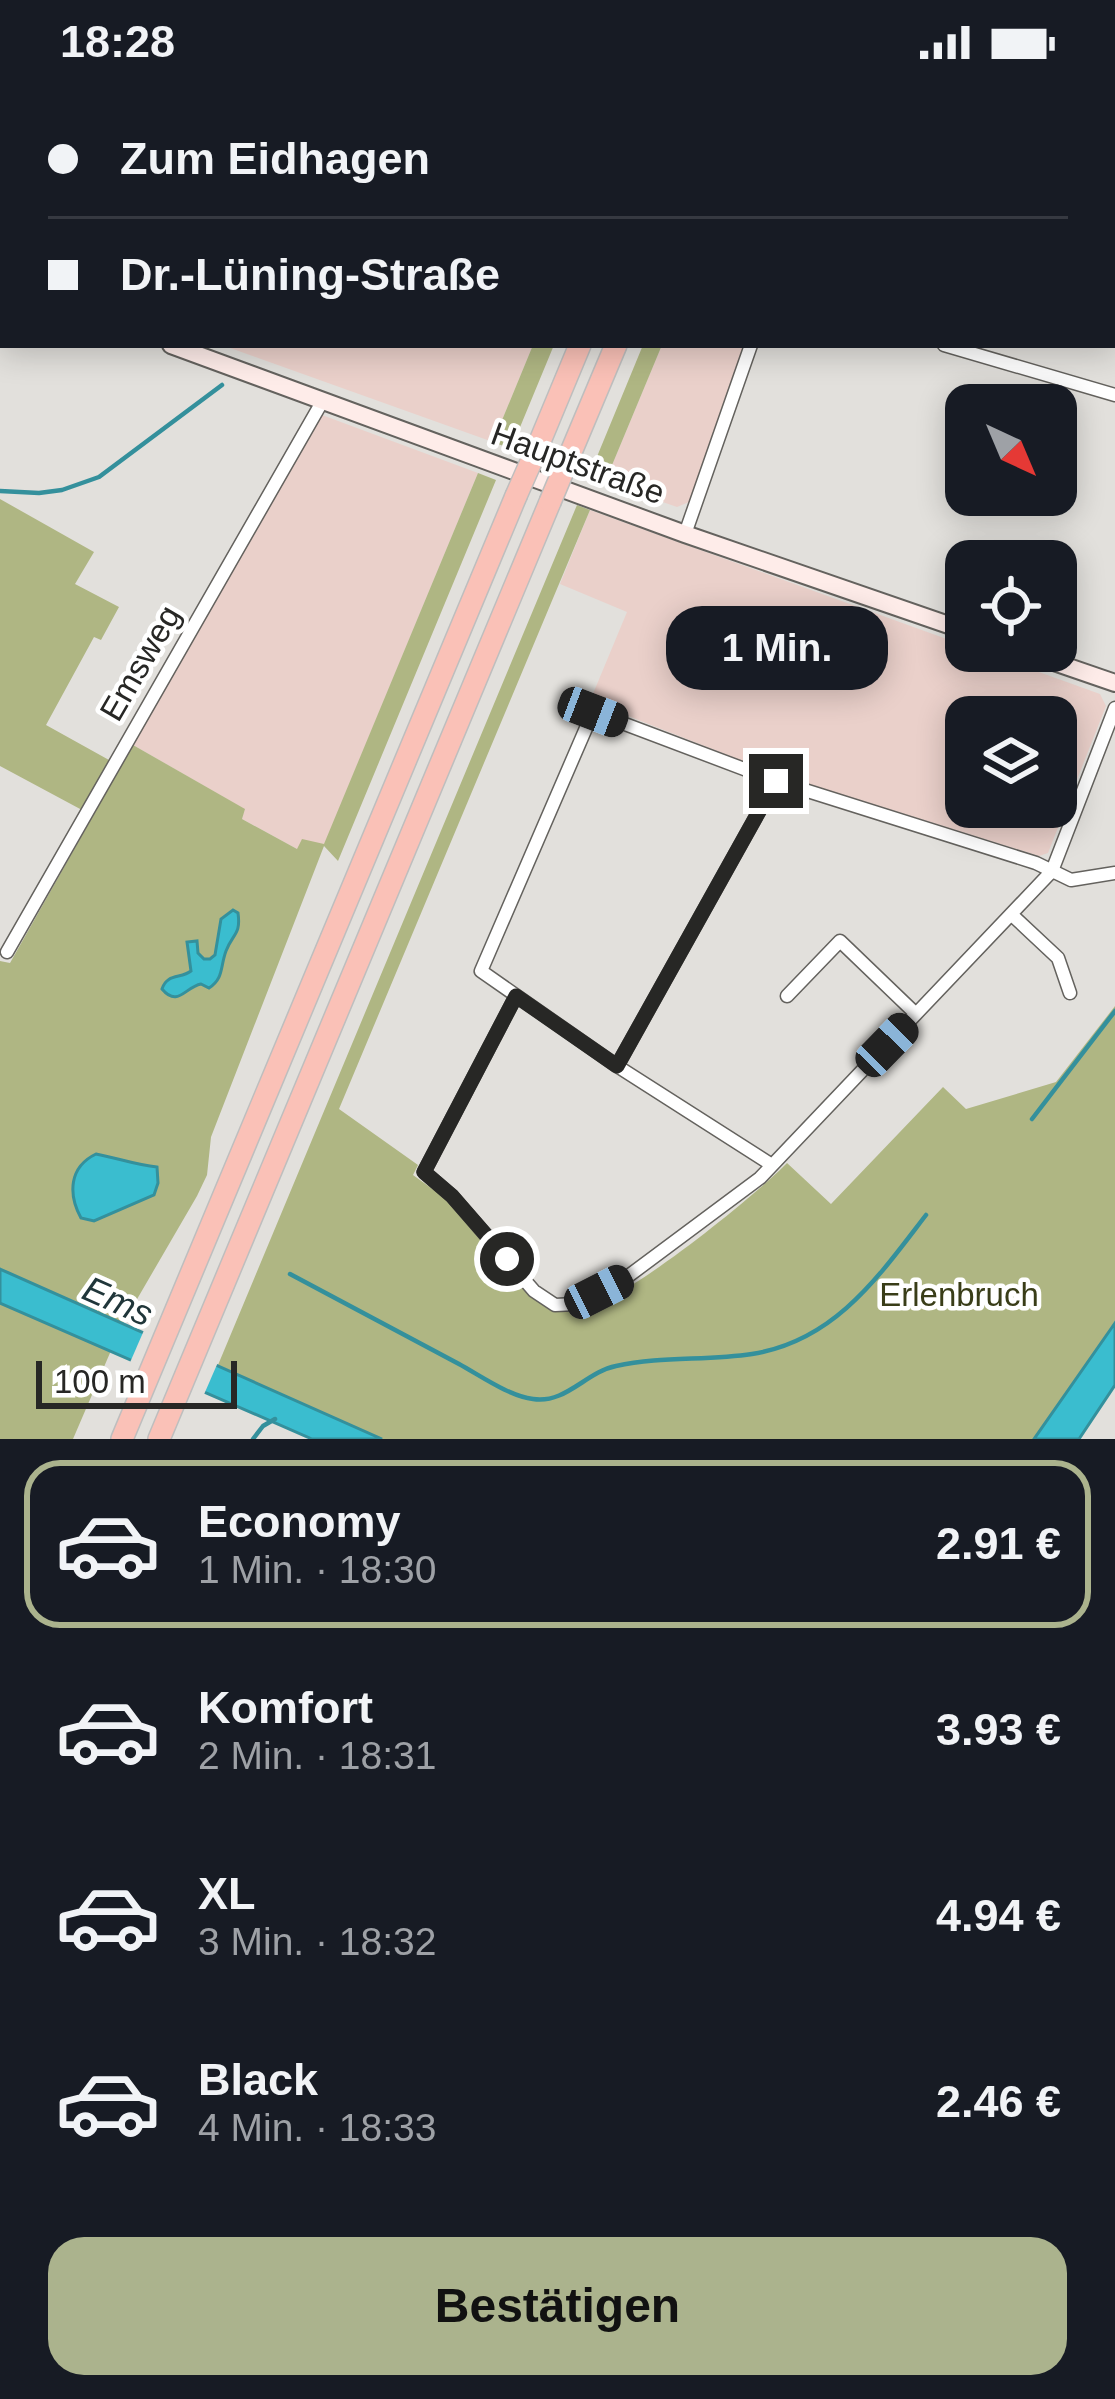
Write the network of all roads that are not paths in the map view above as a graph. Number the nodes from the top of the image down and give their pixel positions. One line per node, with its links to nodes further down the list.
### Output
1 (179, 348): 7 (street, Hauptstraße)
2 (579, 348): 25 (highway, bridge)
3 (615, 348): 24 (highway, bridge)
4 (750, 348): 8 (street)
5 (956, 348): 6 (street)
6 (1115, 395)
7 (322, 402): 8 (street, Hauptstraße); 17 (street, Emsweg)
8 (685, 534): 9 (street, Hauptstraße)
9 (945, 625)
10 (1077, 669): 11 (street)
11 (1115, 682)
12 (1115, 708): 14 (street)
13 (776, 781): 14 (street); 19 (street); 22 (street)
14 (1052, 871): 15 (street); 16 (street)
15 (1115, 874)
16 (1011, 914): 18 (street); 21 (street)
17 (7, 952)
18 (1070, 993)
19 (516, 996): 22 (street); 23 (street)
20 (787, 996): 21 (street)
21 (916, 1015): 23 (street)
22 (617, 1066): 23 (street)
23 (772, 1165)
24 (163, 1430)
25 (122, 1439)

